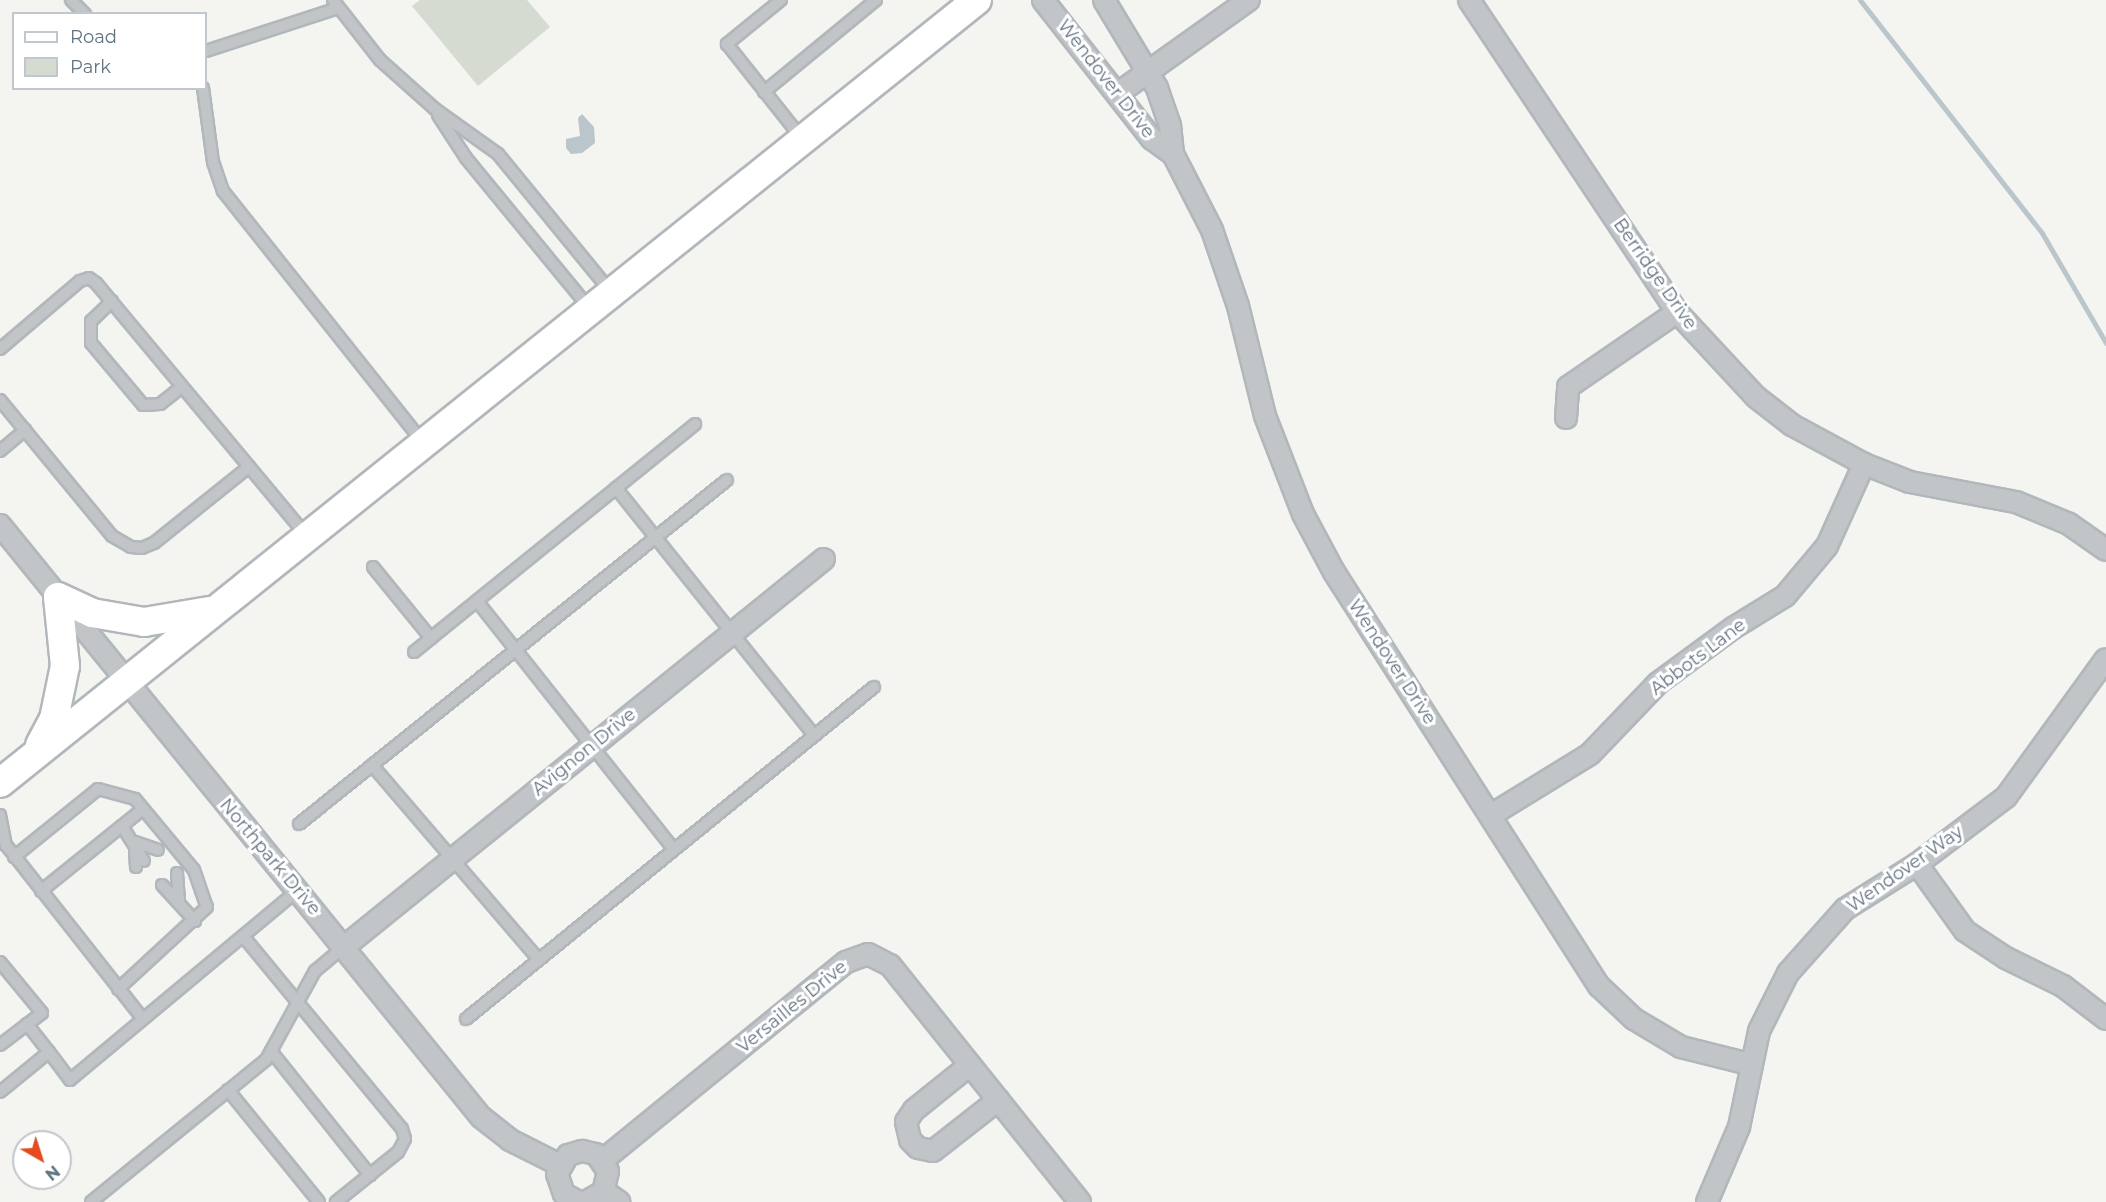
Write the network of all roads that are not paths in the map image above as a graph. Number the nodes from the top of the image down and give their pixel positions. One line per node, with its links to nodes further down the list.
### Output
1 (71, 0): 10 (lane)
2 (781, 0): 14 (lane)
3 (876, 0): 14 (lane)
4 (977, 0): 17 (main road)
5 (1043, 0): 15 (street, Wendover Drive)
6 (1104, 0): 12 (street, Wendover Drive)
7 (1249, 0): 12 (street)
8 (1469, 0): 21 (street, Berridge Drive)
9 (335, 4): 11 (lane); 16 (lane)
10 (83, 12)
11 (207, 51)
12 (1149, 73): 15 (street); 18 (street, Wendover Drive)
13 (203, 90): 28 (lane)
14 (764, 92): 17 (lane)
15 (1117, 94): 18 (street, Wendover Drive)
16 (435, 109): 20 (lane); 20 (lane)
17 (802, 140): 20 (main road)
18 (1173, 154): 57 (street, Wendover Drive)
19 (112, 301): 22 (lane); 23 (lane); 23 (lane)
20 (601, 301): 28 (main road)
21 (1677, 312): 25 (street); 30 (street, Berridge Drive)
22 (0, 349)
23 (182, 387): 31 (lane)
24 (0, 400): 27 (lane)
25 (1566, 418)
26 (695, 424): 33 (lane)
27 (25, 430): 29 (lane); 31 (lane)
28 (423, 442): 35 (main road)
29 (0, 451)
30 (1864, 464): 37 (street, Berridge Drive); 57 (street, Abbots Lane)
31 (249, 467): 35 (lane)
32 (727, 480): 36 (lane)
33 (616, 488): 36 (lane); 41 (lane)
34 (0, 525): 40 (street, Northpark Drive)
35 (306, 535): 42 (main road)
36 (655, 538): 43 (lane); 45 (lane)
37 (2106, 550)
38 (824, 559): 43 (street, Avignon Drive)
39 (374, 567): 44 (lane)
40 (58, 597): 42 (main road); 48 (street, Northpark Drive); 52 (main road)
41 (477, 601): 44 (lane); 45 (lane)
42 (211, 610): 48 (main road)
43 (732, 634): 50 (lane); 51 (street, Avignon Drive)
44 (431, 638): 46 (lane)
45 (515, 649): 51 (lane); 53 (lane)
46 (414, 652)
47 (2106, 659): 65 (street, Wendover Way)
48 (124, 681): 52 (main road); 68 (street, Northpark Drive)
49 (874, 687): 50 (lane)
50 (814, 735): 62 (lane)
51 (592, 746): 62 (lane); 64 (street, Avignon Drive)
52 (36, 753): 54 (main road)
53 (372, 765): 58 (lane); 64 (lane)
54 (0, 783)
55 (143, 809): 59 (lane); 63 (lane); 71 (lane)
56 (0, 815): 61 (lane)
57 (1491, 815): 85 (street, Wendover Drive)
58 (299, 824)
59 (122, 826): 60 (lane); 69 (lane)
60 (135, 842): 60 (lane)
61 (3, 843): 63 (lane)
62 (673, 848): 74 (lane)
63 (14, 857): 69 (lane)
64 (452, 859): 73 (street, Avignon Drive); 74 (lane)
65 (1917, 864): 80 (street); 85 (street, Wendover Way)
66 (177, 873): 70 (lane)
67 (162, 885): 70 (lane)
68 (298, 890): 72 (lane); 73 (street, Northpark Drive)
69 (41, 891): 76 (lane)
70 (179, 900): 71 (lane)
71 (195, 921): 76 (lane)
72 (243, 936): 77 (lane); 78 (lane)
73 (344, 947): 77 (lane); 91 (street, Northpark Drive)
74 (538, 960): 79 (lane)
75 (0, 962): 81 (lane)
76 (118, 989): 78 (lane)
77 (297, 1003): 83 (lane); 92 (lane)
78 (143, 1019): 84 (lane)
79 (466, 1019)
80 (2106, 1019)
81 (27, 1024): 82 (lane); 84 (lane)
82 (0, 1045)
83 (271, 1051): 87 (lane); 92 (lane)
84 (49, 1052): 88 (lane)
85 (1749, 1064): 100 (street, Wendover Way)
86 (970, 1065): 89 (street, Versailles Drive); 89 (street); 90 (street, Versailles Drive)
87 (228, 1090): 95 (lane); 96 (lane)
88 (0, 1092)
89 (998, 1100): 99 (street, Versailles Drive)
90 (603, 1160): 91 (street); 93 (street)
91 (560, 1165): 94 (street)
92 (370, 1175): 97 (lane)
93 (611, 1197): 98 (street)
94 (568, 1200)
95 (91, 1202)
96 (319, 1202)
97 (336, 1202)
98 (586, 1202)
99 (1080, 1202)
100 (1707, 1202)

